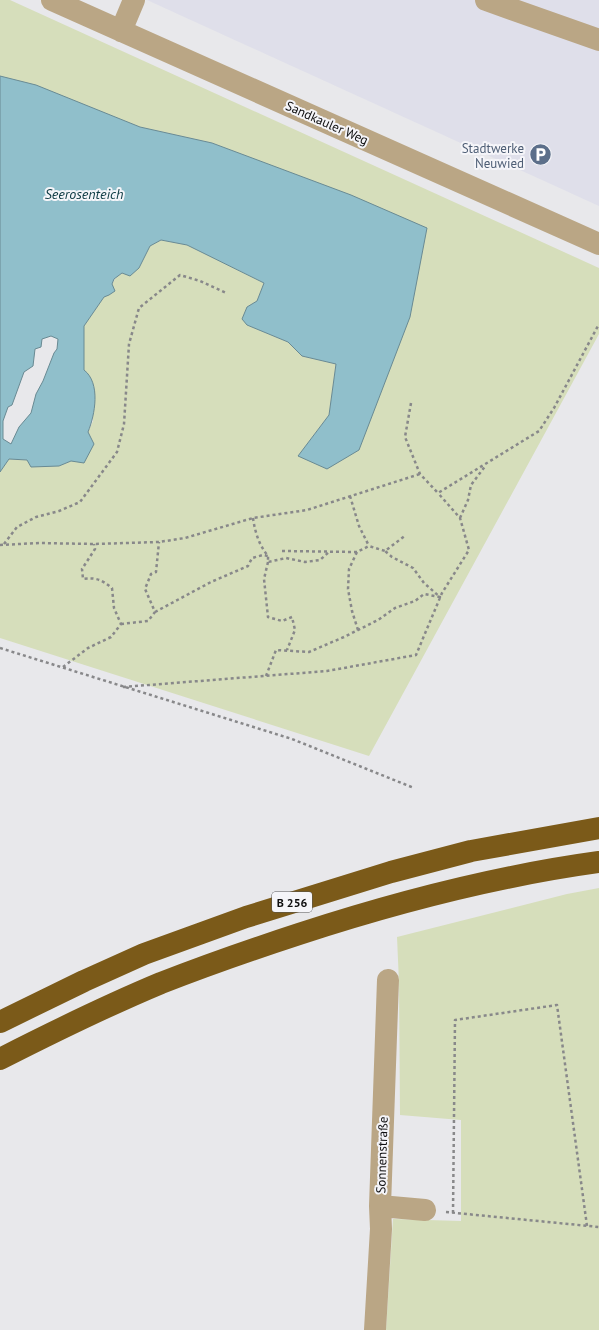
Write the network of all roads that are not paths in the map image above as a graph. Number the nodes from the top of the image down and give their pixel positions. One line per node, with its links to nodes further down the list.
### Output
1 (53, 0): 4 (street, Sandkauler Weg)
2 (134, 0): 4 (street)
3 (486, 0): 5 (street)
4 (121, 31): 6 (street, Sandkauler Weg)
5 (599, 40)
6 (599, 244)
7 (599, 828): 10 (highway, B 256)
8 (599, 862): 11 (highway, B 256)
9 (388, 980): 12 (street, Sonnenstraße)
10 (0, 1022)
11 (0, 1059)
12 (380, 1206): 13 (street); 14 (street, Sonnenstraße)
13 (425, 1210)
14 (375, 1330)

